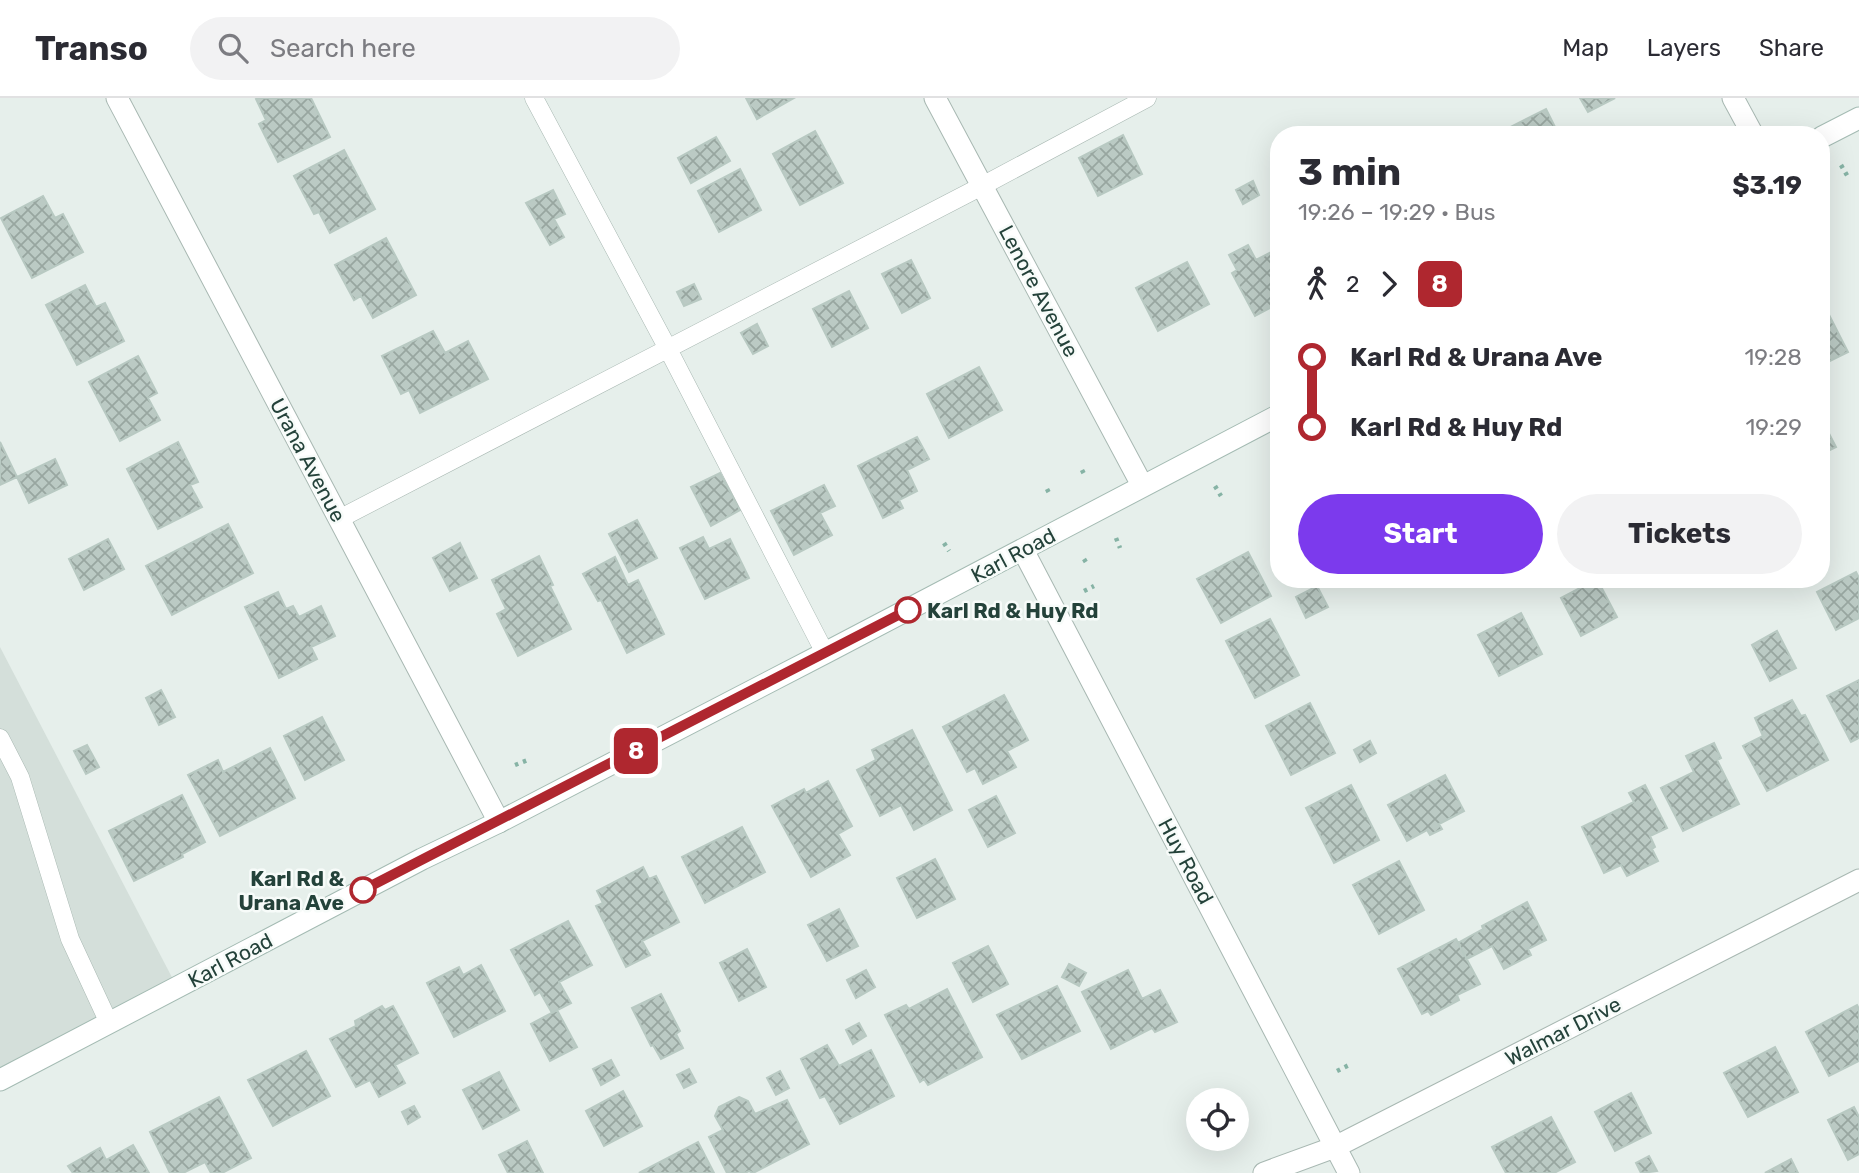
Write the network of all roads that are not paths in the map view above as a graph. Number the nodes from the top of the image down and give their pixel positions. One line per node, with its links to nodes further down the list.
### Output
1 (117, 98): 13 (street, Urana Avenue)
2 (534, 98): 10 (lane)
3 (935, 98): 9 (street, Lenore Avenue)
4 (1147, 98): 9 (lane)
5 (1733, 98): 7 (street)
6 (1859, 118): 8 (street)
7 (1748, 126)
8 (1830, 134)
9 (982, 186): 10 (lane); 12 (street, Lenore Avenue)
10 (668, 349): 13 (lane); 15 (lane)
11 (1270, 420): 12 (street, Karl Road)
12 (1142, 485): 14 (street, Karl Road)
13 (339, 519): 17 (street, Urana Avenue)
14 (1023, 550): 15 (street, Karl Road); 21 (street, Huy Road)
15 (825, 653): 17 (street, Karl Road)
16 (0, 738): 19 (lane)
17 (499, 822): 19 (street, Karl Road)
18 (1859, 880): 21 (street, Walmar Drive)
19 (109, 1023): 20 (street, Karl Road)
20 (0, 1080)
21 (1335, 1147): 22 (street, Walmar Drive); 23 (street, Huy Road)
22 (1264, 1173)
23 (1349, 1173)

